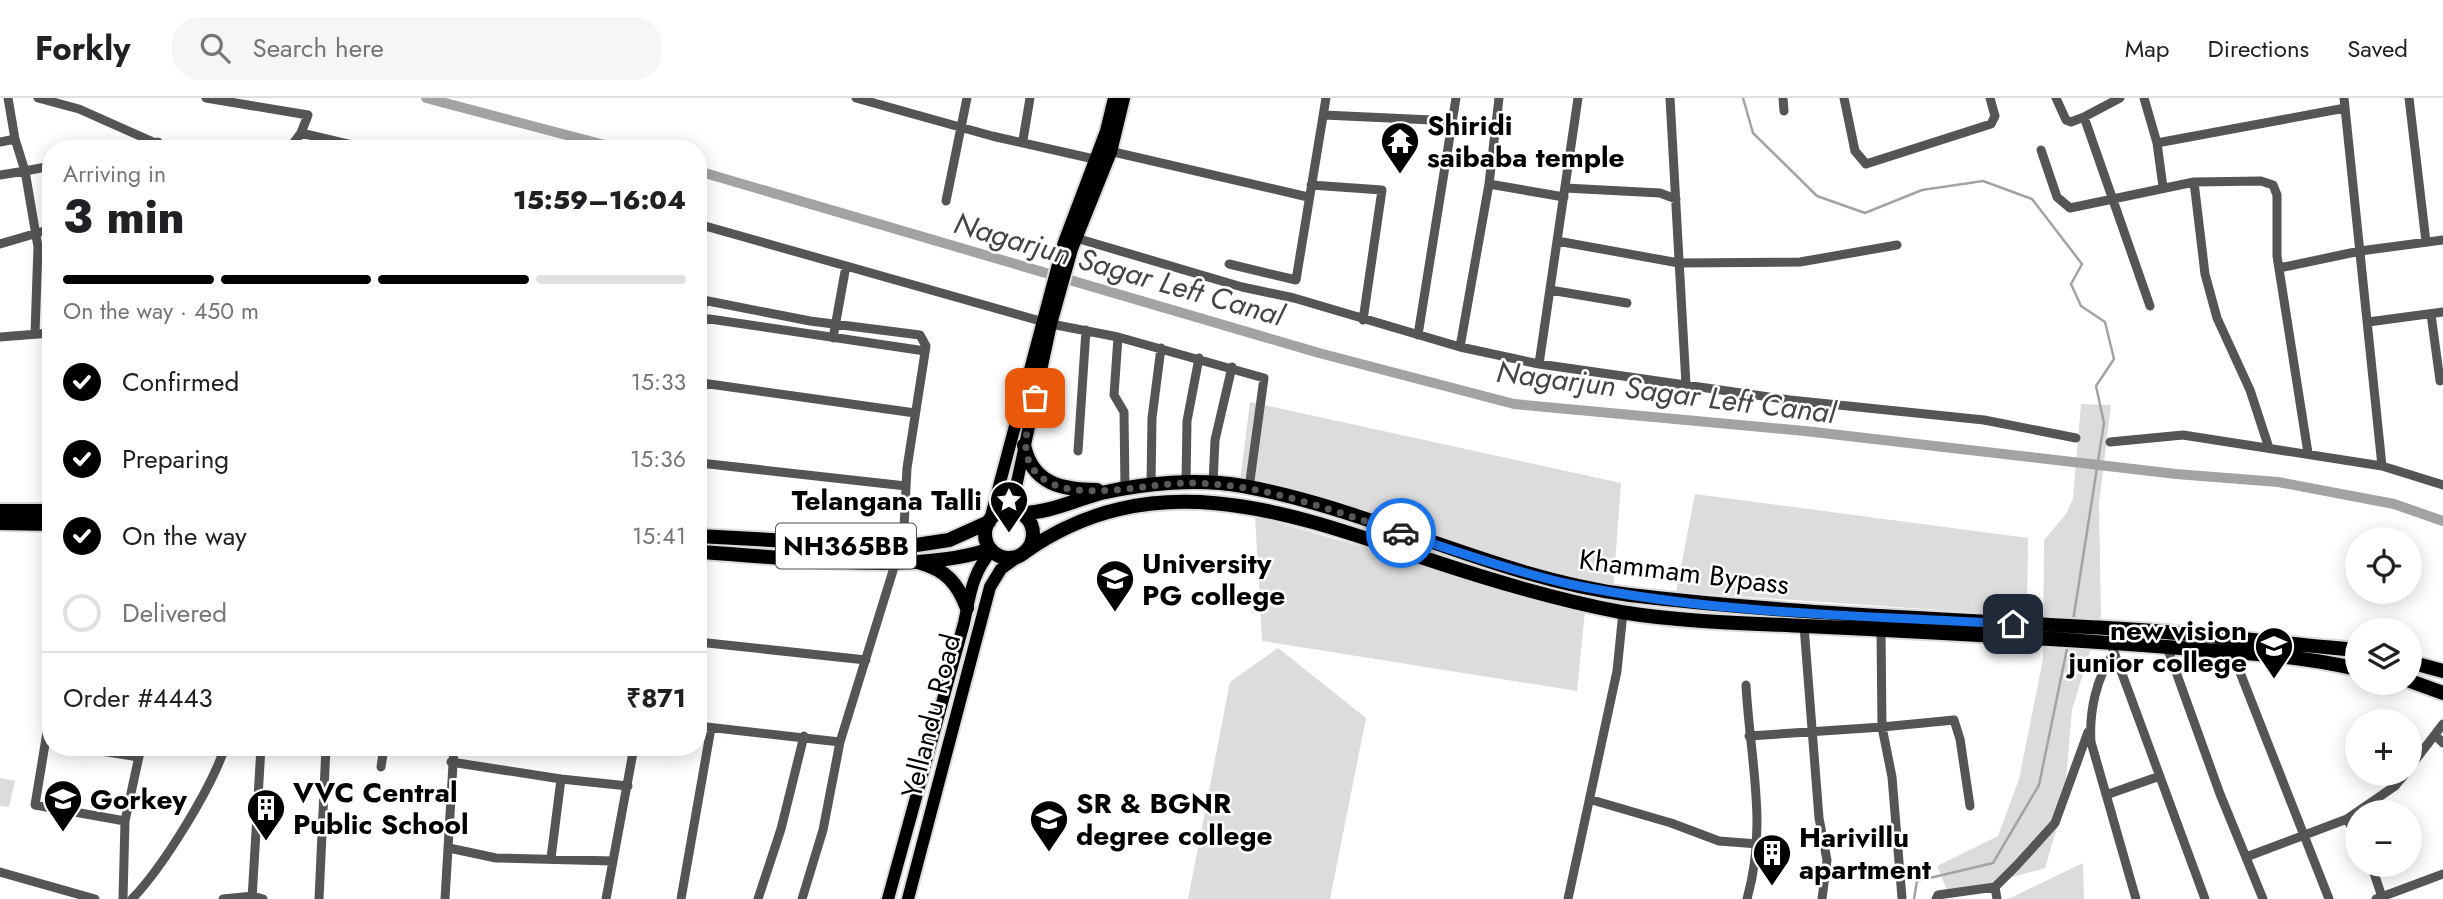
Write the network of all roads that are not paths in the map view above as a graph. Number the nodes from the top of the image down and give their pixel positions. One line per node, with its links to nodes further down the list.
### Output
1 (9, 98): 29 (street)
2 (38, 98): 30 (street)
3 (206, 98): 28 (street)
4 (856, 98): 27 (street)
5 (967, 98): 27 (street)
6 (1030, 98): 33 (street)
7 (1114, 98): 37 (main road)
8 (1124, 98): 37 (main road)
9 (1326, 98): 24 (street)
10 (1456, 98): 26 (street)
11 (1499, 98): 42 (street)
12 (1578, 98): 45 (street)
13 (1670, 98): 47 (street)
14 (1783, 98): 23 (street)
15 (1844, 98): 16 (street)
16 (1990, 98)
17 (2056, 98): 25 (street)
18 (2120, 98): 25 (street)
19 (2144, 98): 35 (street)
20 (2344, 98): 22 (street)
21 (2409, 98): 55 (street)
22 (2345, 108): 35 (street); 59 (street)
23 (1784, 111)
24 (1324, 115): 26 (street); 43 (street)
25 (2084, 117): 49 (street)
26 (1453, 121): 80 (street)
27 (963, 128): 33 (street); 48 (street)
28 (301, 133): 31 (street); 32 (street)
29 (15, 139): 34 (street); 39 (street)
30 (153, 140)
31 (296, 140)
32 (331, 140)
33 (1023, 140): 37 (street)
34 (0, 142)
35 (2157, 143): 44 (street)
36 (2041, 150): 49 (street)
37 (1101, 153): 46 (street); 56 (main road)
38 (42, 168): 39 (street)
39 (25, 171): 40 (street); 52 (street)
40 (0, 175)
41 (2194, 182): 44 (street); 63 (street); 97 (street)
42 (1489, 184): 45 (street); 84 (street)
43 (1311, 185): 46 (street); 73 (street)
44 (2163, 187): 49 (street)
45 (1564, 192): 47 (street); 54 (street)
46 (1308, 197): 64 (street)
47 (1676, 199): 60 (street)
48 (946, 201)
49 (2114, 201): 69 (street)
50 (707, 227): 62 (street)
51 (42, 232): 52 (street)
52 (37, 233): 57 (street); 78 (street)
53 (2443, 240): 55 (street)
54 (1557, 241): 60 (street); 65 (street)
55 (2426, 242): 59 (street)
56 (1071, 243): 66 (street); 75 (main road)
57 (0, 244)
58 (1897, 244): 60 (street)
59 (2360, 251): 63 (street); 74 (street)
60 (1679, 263): 92 (street)
61 (1229, 264): 64 (street)
62 (846, 266): 75 (street); 76 (street)
63 (2279, 268): 99 (street)
64 (1296, 280): 66 (street)
65 (1550, 290): 68 (street); 88 (street)
66 (1294, 298): 73 (street)
67 (707, 301): 76 (street)
68 (1627, 303)
69 (2150, 306)
70 (2443, 312): 71 (street)
71 (2431, 314): 74 (street); 90 (street)
72 (707, 319): 83 (street)
73 (1363, 320): 80 (street)
74 (2368, 322): 101 (street)
75 (1046, 323): 77 (street); 96 (main road); 112 (main road)
76 (835, 324): 83 (street); 86 (street)
77 (1086, 330): 82 (street); 98 (street)
78 (35, 334): 79 (street); 81 (street)
79 (42, 334)
80 (1418, 335): 84 (street)
81 (0, 337)
82 (1118, 337): 85 (street); 108 (street)
83 (833, 338): 86 (street)
84 (1460, 347): 88 (street)
85 (1161, 348): 87 (street); 104 (street)
86 (925, 351): 93 (street)
87 (1199, 358): 89 (street); 102 (street)
88 (1539, 364): 92 (street)
89 (1232, 367): 103 (street); 107 (street)
90 (2440, 381)
91 (707, 384): 93 (street)
92 (1686, 385): 94 (street)
93 (915, 412): 106 (street)
94 (2076, 438)
95 (2110, 442): 97 (street)
96 (1024, 445): 108 (highway); 111 (main road)
97 (2269, 448): 99 (street)
98 (1078, 451)
99 (2308, 453): 101 (street)
100 (707, 464): 106 (street)
101 (2382, 466): 105 (street)
102 (1186, 483): 103 (highway, Khammam Bypass / NH365BB); 104 (highway, Khammam Bypass / NH365BB)
103 (1213, 484): 107 (highway, Khammam Bypass / NH365BB)
104 (1151, 485): 108 (highway, Khammam Bypass / NH365BB)
105 (2443, 485)
106 (906, 486): 119 (street)
107 (1250, 488): 124 (highway, Khammam Bypass / NH365BB)
108 (1125, 489): 111 (highway, Khammam Bypass / NH365BB)
109 (0, 511): 110 (highway)
110 (42, 511)
111 (1016, 512): 112 (highway, NH365BB); 118 (highway)
112 (990, 521): 116 (highway); 119 (highway, NH365BB)
113 (0, 523): 114 (highway)
114 (42, 524)
115 (707, 537): 119 (highway, NH365BB)
116 (991, 550): 118 (highway, NH365BB); 119 (highway, NH365BB); 120 (main road, Yellandu Road)
117 (707, 552): 119 (highway, NH365BB)
118 (1022, 554): 121 (highway, Khammam Bypass / NH365BB); 196 (main road, Yellandu Road)
119 (901, 557): 120 (highway); 130 (street)
120 (967, 608): 195 (main road, Yellandu Road)
121 (1623, 612): 122 (highway, Khammam Bypass / NH365BB); 166 (street)
122 (1804, 626): 123 (highway, Khammam Bypass / NH365BB); 142 (street)
123 (1881, 631): 124 (highway, Khammam Bypass / NH365BB); 140 (street)
124 (2038, 632): 125 (highway, Khammam Bypass / NH365BB)
125 (2107, 641): 127 (highway, Khammam Bypass / NH365BB); 128 (highway, Khammam Bypass / NH365BB); 138 (street); 161 (street)
126 (707, 643): 130 (street)
127 (2166, 647): 129 (highway, Khammam Bypass / NH365BB); 174 (street)
128 (2345, 650)
129 (2232, 652): 132 (highway, Khammam Bypass / NH365BB); 171 (street)
130 (866, 660): 146 (street)
131 (2422, 665): 133 (highway)
132 (2345, 667)
133 (2443, 671)
134 (1746, 685): 145 (street)
135 (2422, 685): 136 (highway)
136 (2443, 693)
137 (2443, 724): 143 (street)
138 (2090, 726): 165 (street); 180 (street)
139 (707, 727): 141 (street)
140 (1882, 727): 142 (street); 168 (street); 182 (street)
141 (711, 728): 144 (street); 148 (street)
142 (1812, 733): 145 (street); 199 (street)
143 (2435, 735): 147 (street); 149 (street)
144 (804, 736): 146 (street); 193 (street)
145 (1749, 736): 172 (street)
146 (839, 741): 194 (street)
147 (2443, 743)
148 (707, 751)
149 (2422, 752)
150 (45, 756): 170 (street)
151 (139, 756): 170 (street)
152 (221, 756): 186 (street)
153 (261, 756): 181 (street)
154 (326, 756): 189 (street)
155 (383, 756): 160 (street)
156 (452, 756): 159 (street)
157 (633, 756): 163 (street)
158 (706, 756): 192 (street)
159 (451, 762): 162 (street); 173 (street)
160 (381, 767)
161 (2160, 776): 165 (street); 203 (street)
162 (561, 779): 163 (street); 175 (street)
163 (628, 786): 176 (street)
164 (2395, 786): 167 (street)
165 (2106, 795): 202 (street)
166 (1592, 800): 172 (street); 197 (street)
167 (2374, 800)
168 (1970, 806)
169 (2345, 819): 171 (street)
170 (125, 821): 185 (street)
171 (2302, 836): 174 (street); 205 (street)
172 (1758, 845): 198 (street)
173 (449, 849): 175 (street); 190 (street)
174 (2246, 857): 204 (street)
175 (551, 858): 176 (street)
176 (612, 861): 191 (street)
177 (0, 872): 184 (street)
178 (2443, 874): 183 (street)
179 (2374, 877): 183 (street)
180 (1995, 887): 200 (street); 201 (street)
181 (253, 898): 187 (street); 188 (street)
182 (1902, 898)
183 (2379, 898)
184 (95, 899)
185 (123, 899)
186 (132, 899)
187 (223, 899)
188 (263, 899)
189 (319, 899)
190 (445, 899)
191 (606, 899)
192 (681, 899)
193 (758, 899)
194 (802, 899)
195 (888, 899)
196 (908, 899)
197 (1568, 899)
198 (1747, 899)
199 (1822, 899)
200 (1936, 899)
201 (1997, 899)
202 (2136, 899)
203 (2205, 899)
204 (2263, 899)
205 (2329, 899)

